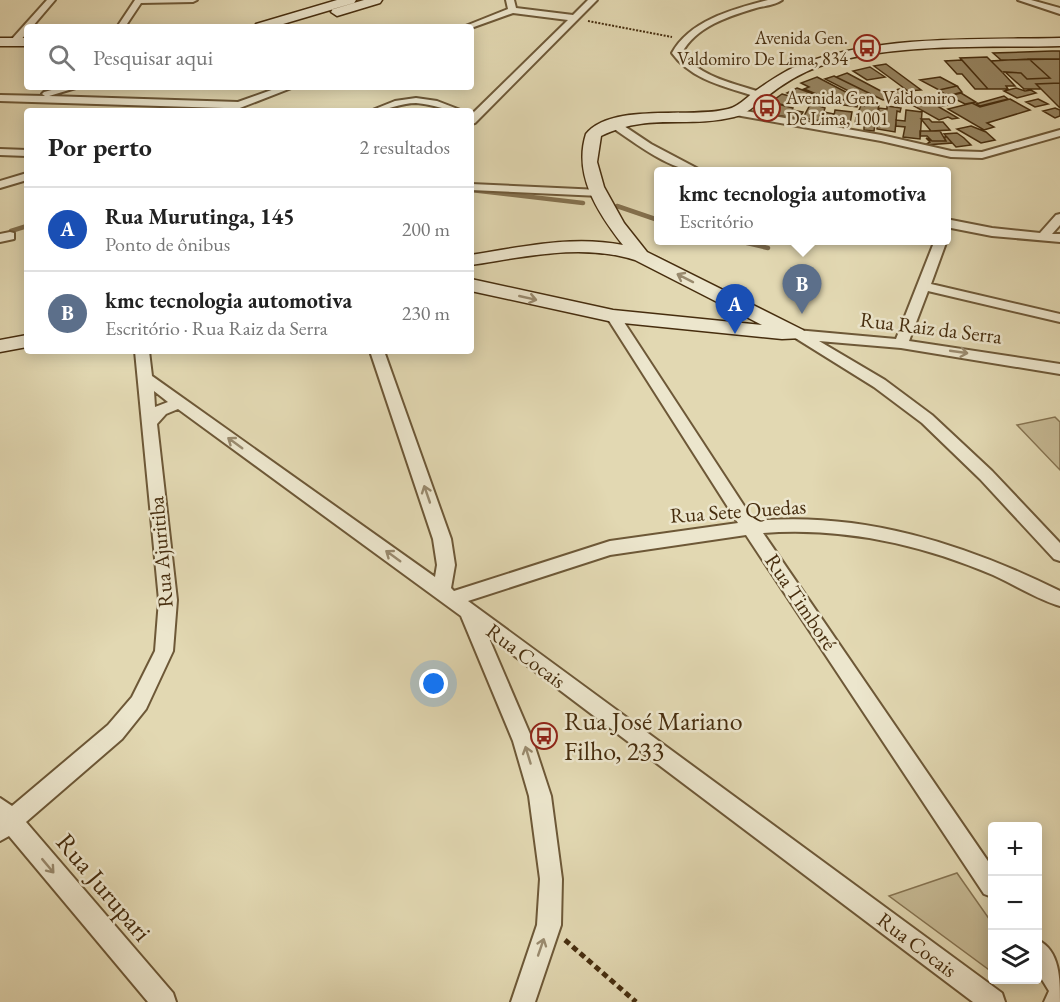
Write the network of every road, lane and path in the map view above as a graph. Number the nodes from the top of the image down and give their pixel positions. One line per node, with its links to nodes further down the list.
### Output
1 (51, 0): 15 (street)
2 (193, 0): 10 (street)
3 (350, 0): 17 (street)
4 (376, 0): 18 (street)
5 (510, 0): 12 (street)
6 (593, 0): 14 (street)
7 (778, 0): 20 (street)
8 (1022, 0): 13 (street)
9 (1029, 0): 11 (street)
10 (138, 1): 16 (street)
11 (1060, 3)
12 (512, 10): 14 (street); 19 (street)
13 (1060, 10)
14 (576, 18): 20 (path); 38 (street)
15 (34, 24)
16 (123, 24)
17 (270, 24)
18 (298, 24)
19 (474, 24)
20 (685, 39): 30 (street)
21 (0, 42): 22 (street)
22 (21, 42)
23 (1060, 42): 27 (street)
24 (1060, 47): 27 (street)
25 (0, 48): 26 (street)
26 (24, 48)
27 (779, 82): 30 (street)
28 (64, 90): 32 (street)
29 (281, 90): 33 (street)
30 (760, 94): 37 (street)
31 (0, 98): 32 (street)
32 (32, 99): 33 (street)
33 (238, 105): 34 (street)
34 (230, 108)
35 (384, 108): 36 (street)
36 (450, 108)
37 (734, 112): 39 (street); 40 (street)
38 (474, 117)
39 (614, 124): 43 (street); 47 (street)
40 (1060, 133)
41 (0, 152): 42 (street)
42 (24, 153)
43 (691, 167)
44 (24, 178): 45 (street)
45 (0, 185)
46 (474, 187): 47 (street)
47 (600, 193): 48 (street)
48 (608, 213): 54 (street); 55 (street)
49 (1060, 218): 51 (street)
50 (951, 227): 51 (street)
51 (1043, 237): 52 (street)
52 (1060, 238)
53 (939, 245): 58 (street)
54 (575, 246): 55 (street); 56 (street)
55 (641, 256): 61 (street, one-way to 55)
56 (474, 260)
57 (474, 286): 59 (street, one-way to 59)
58 (923, 286): 60 (street); 65 (street)
59 (613, 316): 61 (street); 74 (street, Rua Timboré)
60 (1060, 318)
61 (757, 322): 62 (street)
62 (796, 334): 63 (street, Rua Raiz da Serra); 69 (street)
63 (865, 340): 65 (street, Rua Raiz da Serra); 69 (street)
64 (24, 342): 66 (street)
65 (901, 344): 70 (street, Rua Raiz da Serra, one-way to 70)
66 (0, 346)
67 (142, 354): 71 (street, Rua Ajuritiba)
68 (378, 354): 76 (street, one-way to 68)
69 (854, 366): 75 (street)
70 (1060, 369)
71 (144, 377): 72 (street, Rua Cocais); 73 (street, Rua Ajuritiba)
72 (180, 403): 73 (street); 76 (street, Rua Cocais, one-way to 72)
73 (149, 423): 79 (street, Rua Ajuritiba)
74 (750, 528): 76 (street, Rua Sete Quedas); 77 (street, Rua Sete Quedas); 80 (street, Rua Timboré)
75 (1060, 554)
76 (446, 595): 78 (street, Rua Cocais)
77 (1060, 599)
78 (468, 612): 81 (street, one-way to 78); 88 (street, Rua Cocais)
79 (3, 820): 85 (street, Rua Jurupari, one-way to 85)
80 (988, 879)
81 (549, 925): 86 (street, one-way to 81); 87 (path)
82 (1042, 958): 83 (street)
83 (1060, 986)
84 (1060, 998): 89 (street)
85 (164, 1002)
86 (523, 1002)
87 (636, 1002)
88 (993, 1002)
89 (1056, 1002)

